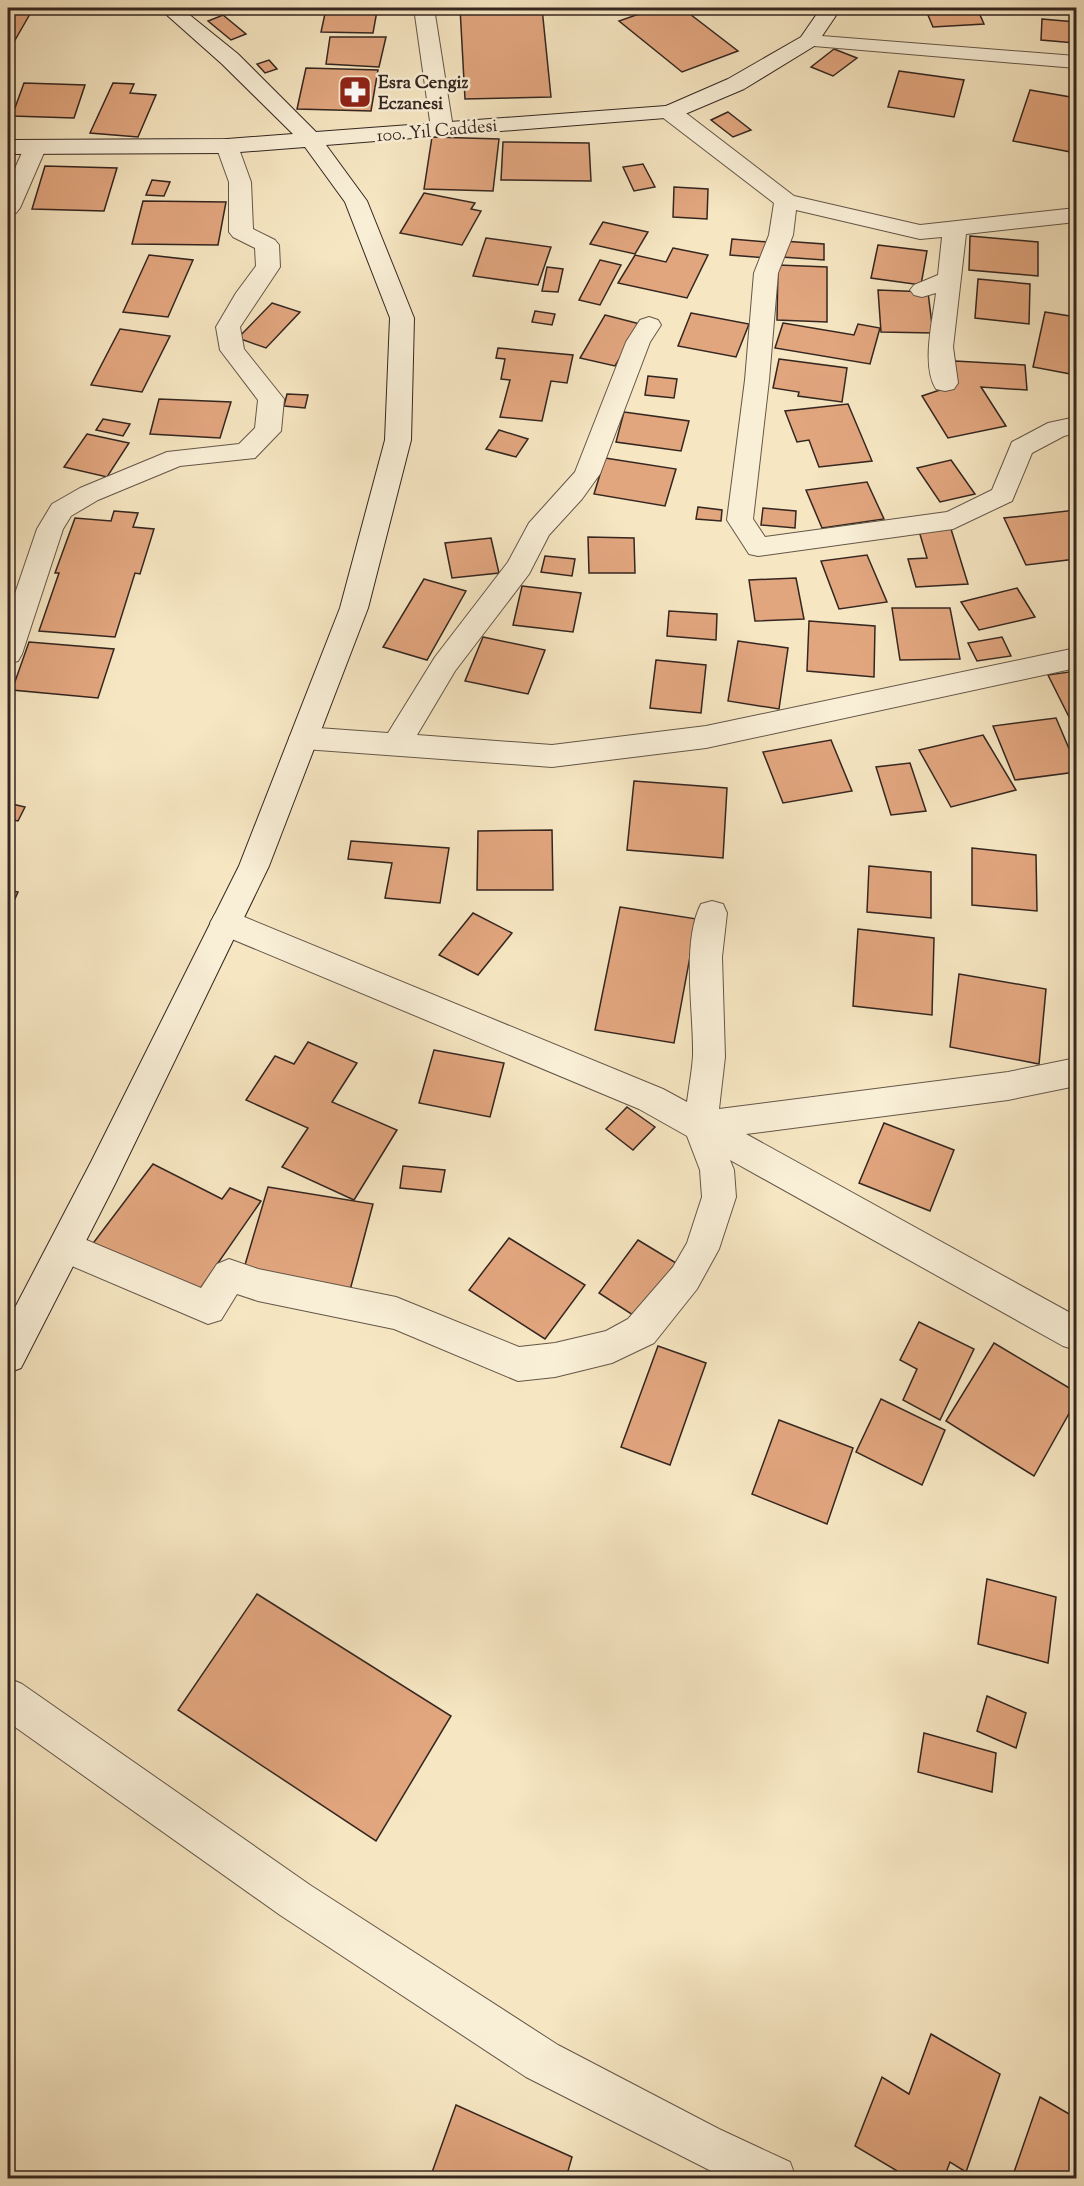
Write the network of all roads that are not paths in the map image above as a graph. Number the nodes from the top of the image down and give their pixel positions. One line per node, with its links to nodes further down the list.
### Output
1 (169, 8): 8 (street)
2 (424, 8): 7 (street)
3 (831, 8): 4 (street, 100. Yıl Caddesi)
4 (809, 40): 5 (street); 6 (street, 100. Yıl Caddesi)
5 (1077, 62)
6 (670, 112): 7 (street, 100. Yıl Caddesi); 12 (street)
7 (442, 128): 8 (street, 100. Yıl Caddesi)
8 (312, 141): 9 (street, 100. Yıl Caddesi); 23 (street)
9 (227, 146): 11 (street, 100. Yıl Caddesi); 21 (street)
10 (8, 147): 11 (street, 100. Yıl Caddesi)
11 (35, 148): 13 (street)
12 (786, 201): 15 (street); 20 (street)
13 (8, 208)
14 (1077, 215): 15 (street)
15 (955, 228): 16 (street)
16 (950, 279): 17 (street); 19 (street)
17 (922, 290)
18 (649, 325): 24 (street)
19 (945, 383)
20 (1077, 425)
21 (8, 654)
22 (1077, 658): 24 (street)
23 (304, 738): 24 (street); 26 (street)
24 (396, 745)
25 (712, 913): 28 (street)
26 (226, 923): 28 (street); 29 (street)
27 (1077, 1072): 28 (street)
28 (700, 1126): 29 (street); 30 (street)
29 (65, 1246): 31 (street)
30 (1077, 1334)
31 (8, 1356)
32 (8, 1698): 33 (street)
33 (774, 2178)

